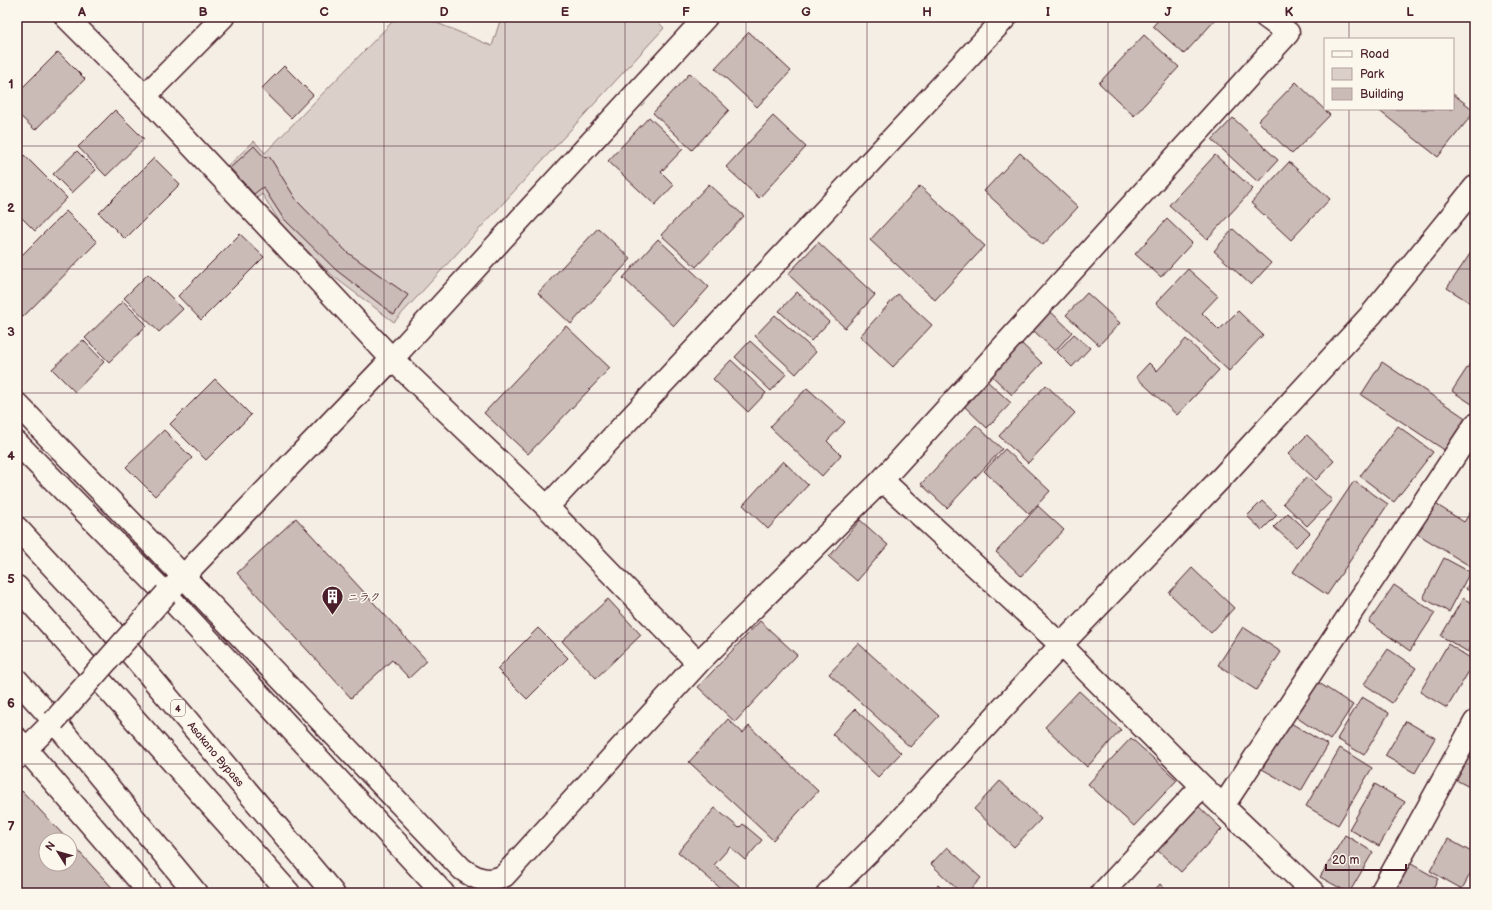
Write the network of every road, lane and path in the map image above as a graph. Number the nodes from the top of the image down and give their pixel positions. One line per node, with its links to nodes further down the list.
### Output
1 (66, 17): 6 (main road)
2 (223, 17): 6 (main road)
3 (1006, 17): 13 (main road)
4 (1266, 17): 12 (main road)
5 (700, 19): 8 (main road)
6 (145, 96): 8 (main road)
7 (1475, 187): 18 (main road)
8 (392, 359): 13 (main road); 15 (main road)
9 (17, 404): 15 (main road)
10 (1475, 425): 25 (main road)
11 (17, 442): 17 (main road)
12 (882, 480): 18 (main road); 19 (main road)
13 (547, 507): 19 (main road)
14 (17, 528): 29 (main road, Asakano Bypass / 4)
15 (184, 576): 17 (main road); 19 (main road)
16 (17, 587): 28 (main road)
17 (166, 594): 21 (main road, bridge); 30 (main road)
18 (1060, 645): 24 (main road); 31 (main road)
19 (698, 663)
20 (17, 680): 21 (main road)
21 (54, 721): 23 (main road); 27 (main road)
22 (1475, 722): 34 (main road)
23 (20, 749): 26 (main road)
24 (1202, 786): 25 (main road); 32 (main road)
25 (1223, 806): 33 (main road)
26 (150, 893)
27 (196, 893)
28 (289, 893)
29 (333, 893)
30 (443, 893)
31 (828, 893)
32 (1102, 893)
33 (1314, 893)
34 (1381, 893)

